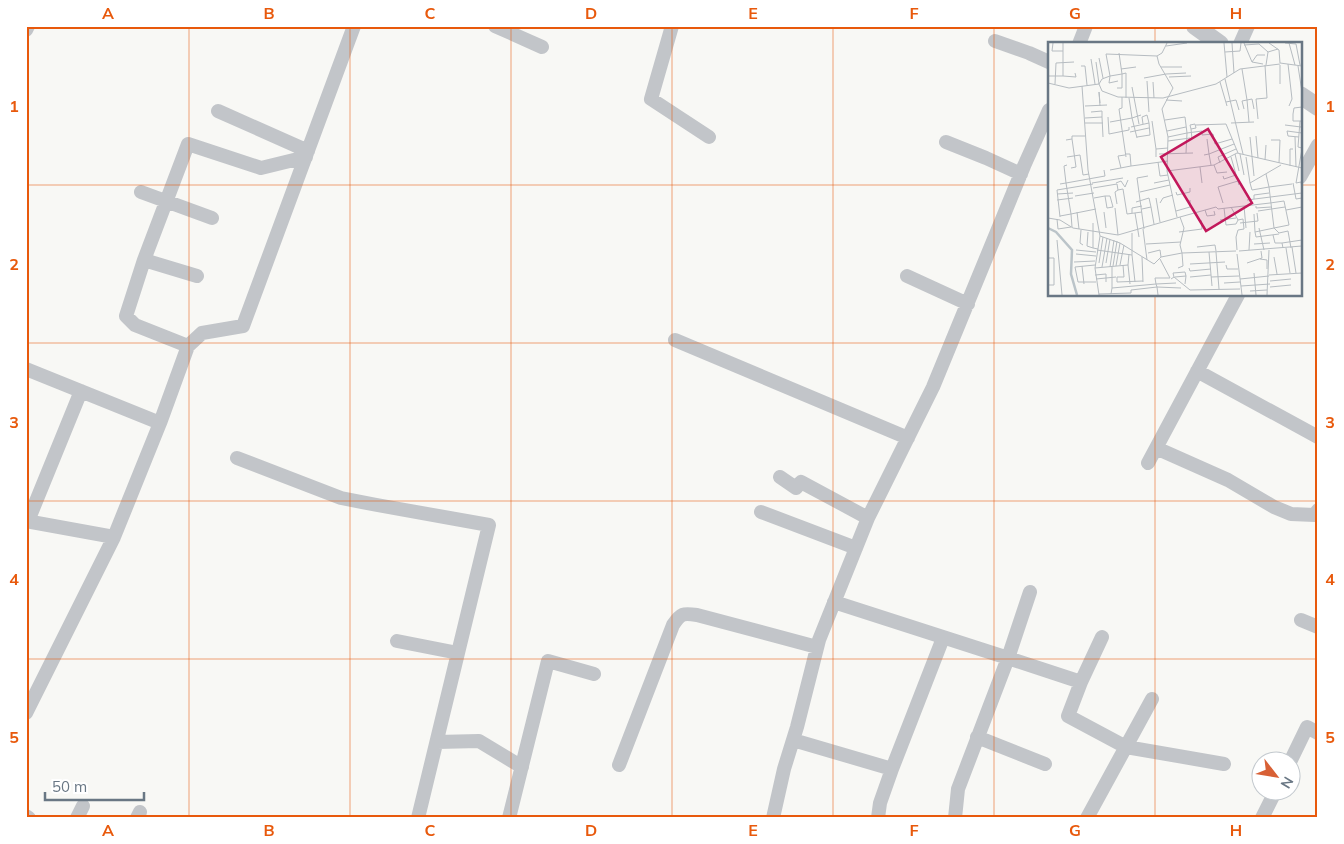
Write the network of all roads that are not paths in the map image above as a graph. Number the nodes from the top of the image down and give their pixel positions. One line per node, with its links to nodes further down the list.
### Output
1 (28, 26): 8 (street)
2 (354, 26): 23 (street)
3 (495, 26): 13 (street)
4 (672, 26): 20 (street)
5 (1086, 26): 10 (street)
6 (1195, 26): 11 (street)
7 (1248, 26): 12 (street)
8 (26, 30)
9 (995, 41): 14 (street)
10 (1079, 42)
11 (1217, 42)
12 (1241, 42)
13 (542, 47)
14 (1048, 62)
15 (1302, 96): 16 (street)
16 (1318, 107)
17 (218, 111): 23 (street)
18 (1048, 115): 19 (street)
19 (1044, 133): 24 (street)
20 (709, 137)
21 (946, 142): 24 (street)
22 (1318, 145): 25 (street)
23 (307, 154): 27 (street); 35 (street)
24 (1021, 174): 33 (street)
25 (1302, 174)
26 (141, 192): 27 (street)
27 (166, 201): 28 (street); 29 (street)
28 (212, 218)
29 (144, 260): 30 (street); 35 (street)
30 (197, 276)
31 (907, 276): 33 (street)
32 (1237, 296): 37 (street)
33 (968, 304): 41 (street)
34 (675, 340): 41 (street)
35 (188, 346): 39 (street)
36 (26, 370): 38 (street)
37 (1197, 371): 40 (street); 42 (street)
38 (81, 391): 39 (street); 49 (street)
39 (160, 423): 50 (street)
40 (1318, 437)
41 (908, 438): 48 (street)
42 (1156, 448): 44 (street); 46 (street)
43 (237, 458): 60 (street)
44 (1148, 463)
45 (780, 477): 48 (street)
46 (1318, 510)
47 (761, 512): 51 (street)
48 (868, 518): 51 (street)
49 (27, 521): 50 (street)
50 (114, 537): 65 (street)
51 (856, 548): 53 (street)
52 (1030, 592): 61 (street)
53 (834, 602): 56 (street); 59 (street)
54 (1300, 620): 55 (street)
55 (1318, 627)
56 (943, 638): 61 (street); 76 (street)
57 (1102, 638): 63 (street)
58 (397, 641): 60 (street)
59 (817, 647): 68 (street); 74 (street)
60 (458, 653): 69 (street)
61 (1008, 658): 63 (street); 67 (street)
62 (594, 674): 75 (street)
63 (1081, 682): 70 (street)
64 (1152, 699): 70 (street)
65 (26, 713)
66 (1318, 733): 71 (street)
67 (978, 737): 72 (street); 82 (street)
68 (793, 740): 76 (street); 80 (street)
69 (437, 742): 75 (street); 78 (street)
70 (1126, 747): 73 (street); 83 (street)
71 (1295, 752)
72 (1045, 764)
73 (1224, 764)
74 (619, 765)
75 (522, 766): 79 (street)
76 (892, 768): 81 (street)
77 (1270, 802): 84 (street)
78 (418, 818)
79 (509, 818)
80 (774, 818)
81 (878, 818)
82 (955, 818)
83 (1087, 818)
84 (1262, 818)

